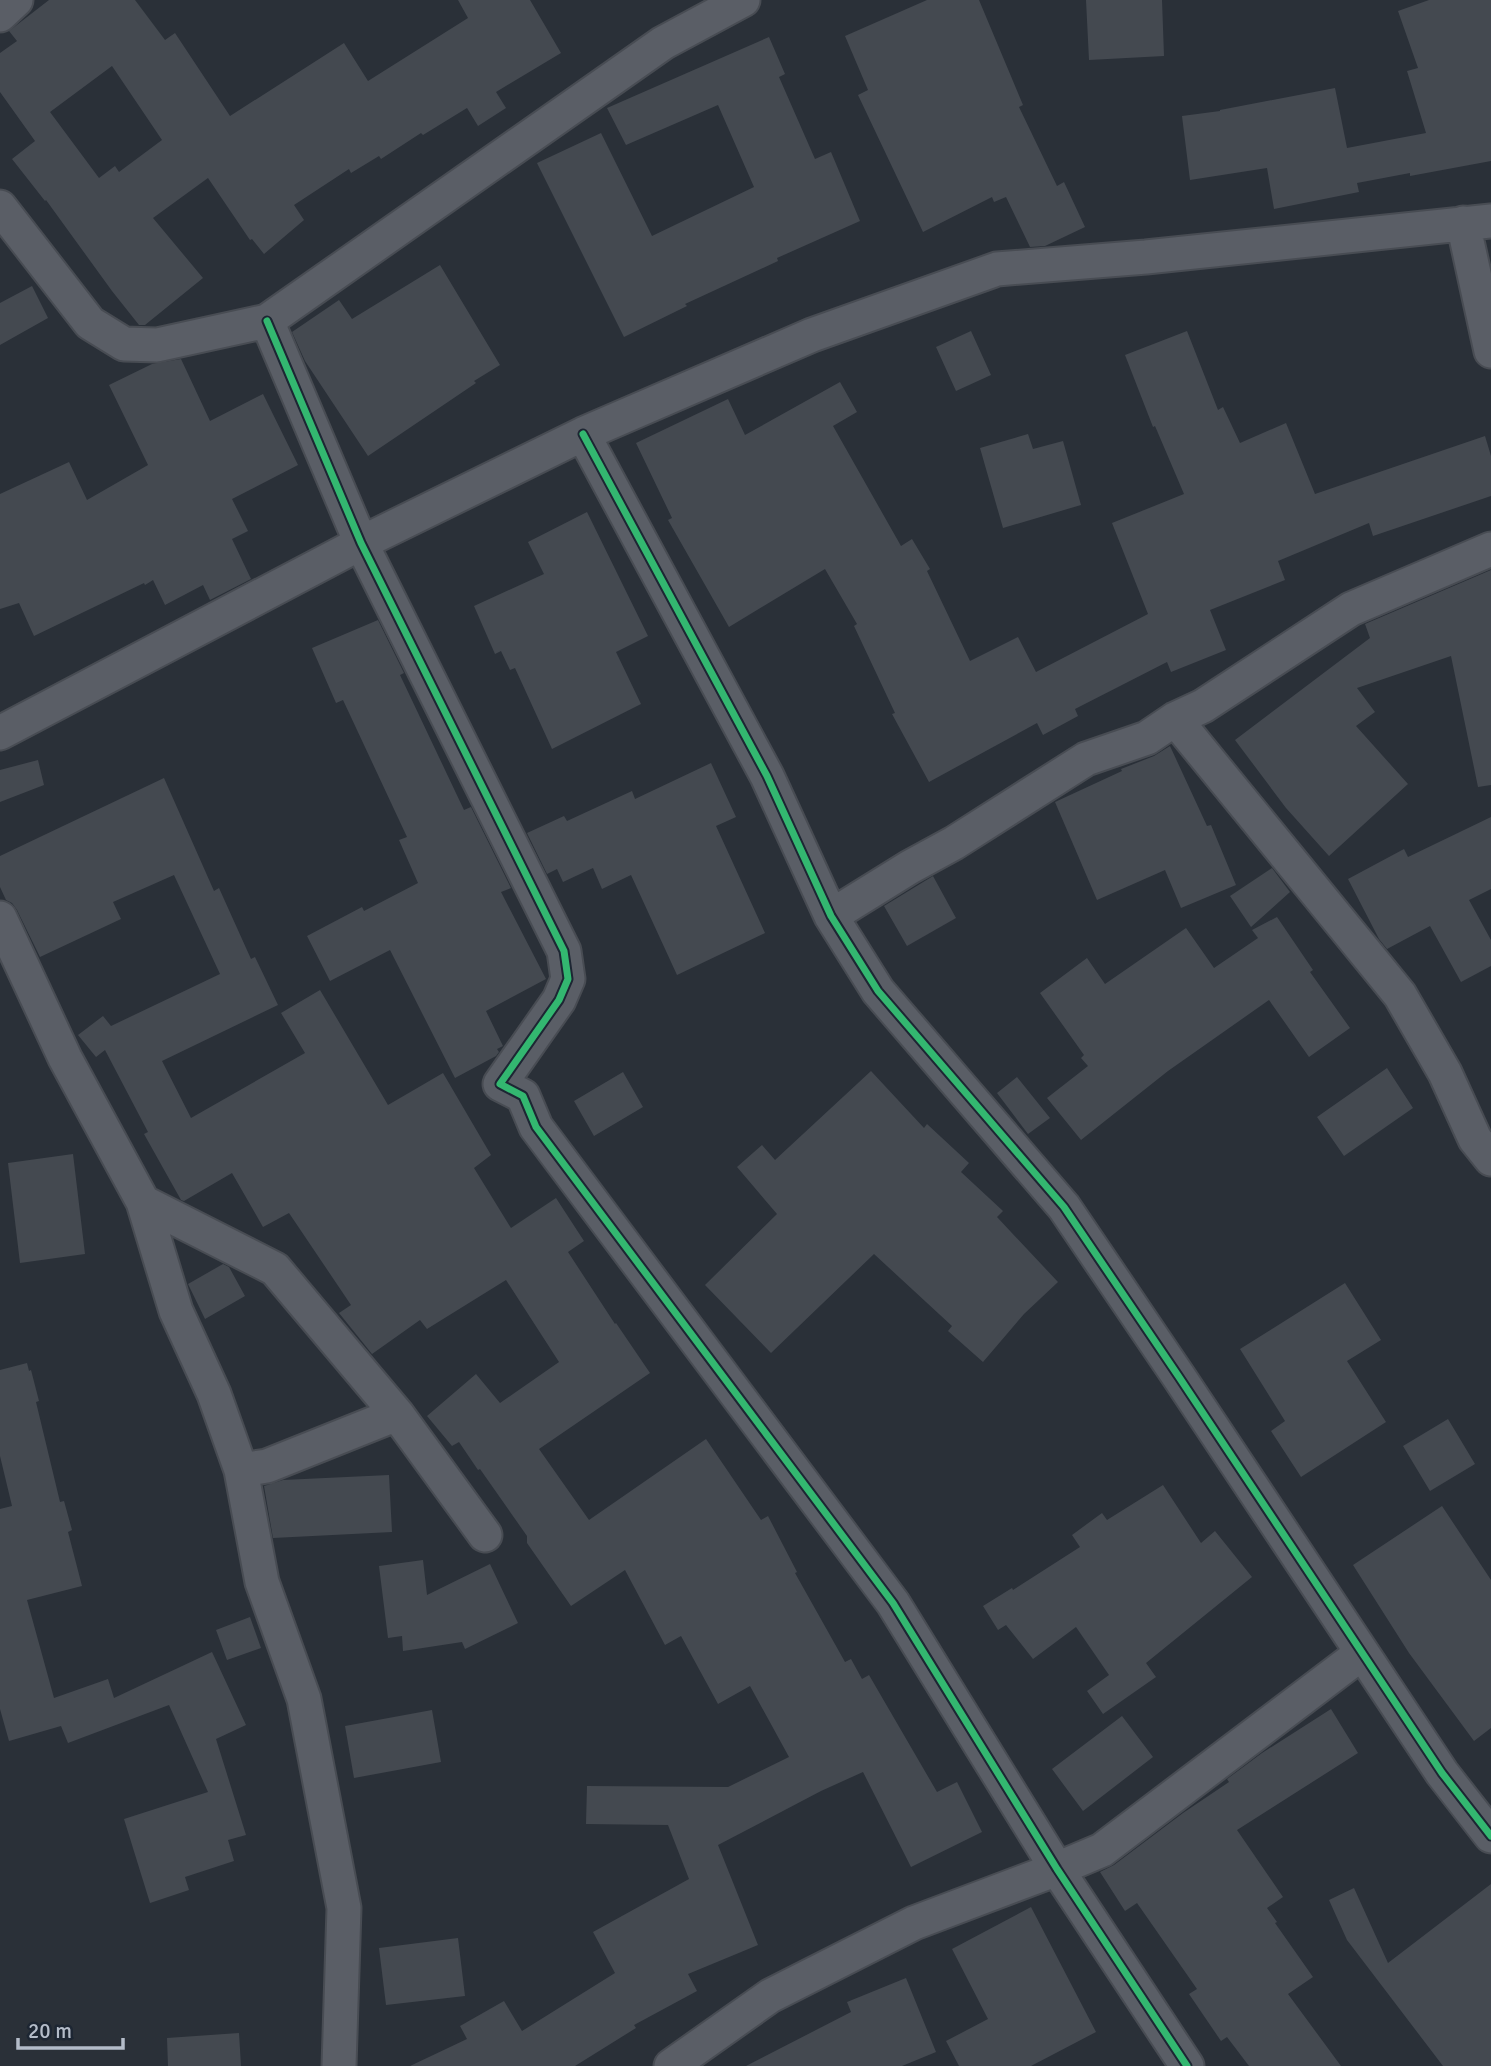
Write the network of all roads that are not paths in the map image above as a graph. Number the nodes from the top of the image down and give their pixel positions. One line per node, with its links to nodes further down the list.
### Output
1 (16, 0): 3 (street)
2 (743, 0): 6 (street)
3 (0, 15)
4 (0, 207): 6 (street)
5 (1477, 222): 7 (street); 8 (street)
6 (267, 321): 9 (street)
7 (1491, 351)
8 (583, 434): 9 (street); 13 (street)
9 (361, 543): 12 (street); 22 (street)
10 (1491, 549): 11 (street)
11 (1175, 719): 13 (street); 15 (street)
12 (0, 733)
13 (831, 916): 20 (street)
14 (0, 918): 16 (street)
15 (1491, 1159)
16 (143, 1202): 17 (street); 18 (street)
17 (397, 1414): 18 (street); 19 (street)
18 (241, 1470): 23 (street)
19 (485, 1535)
20 (1362, 1653): 21 (street); 22 (street)
21 (1491, 1836)
22 (1057, 1869): 24 (street); 25 (street)
23 (339, 2066)
24 (671, 2066)
25 (1187, 2066)

